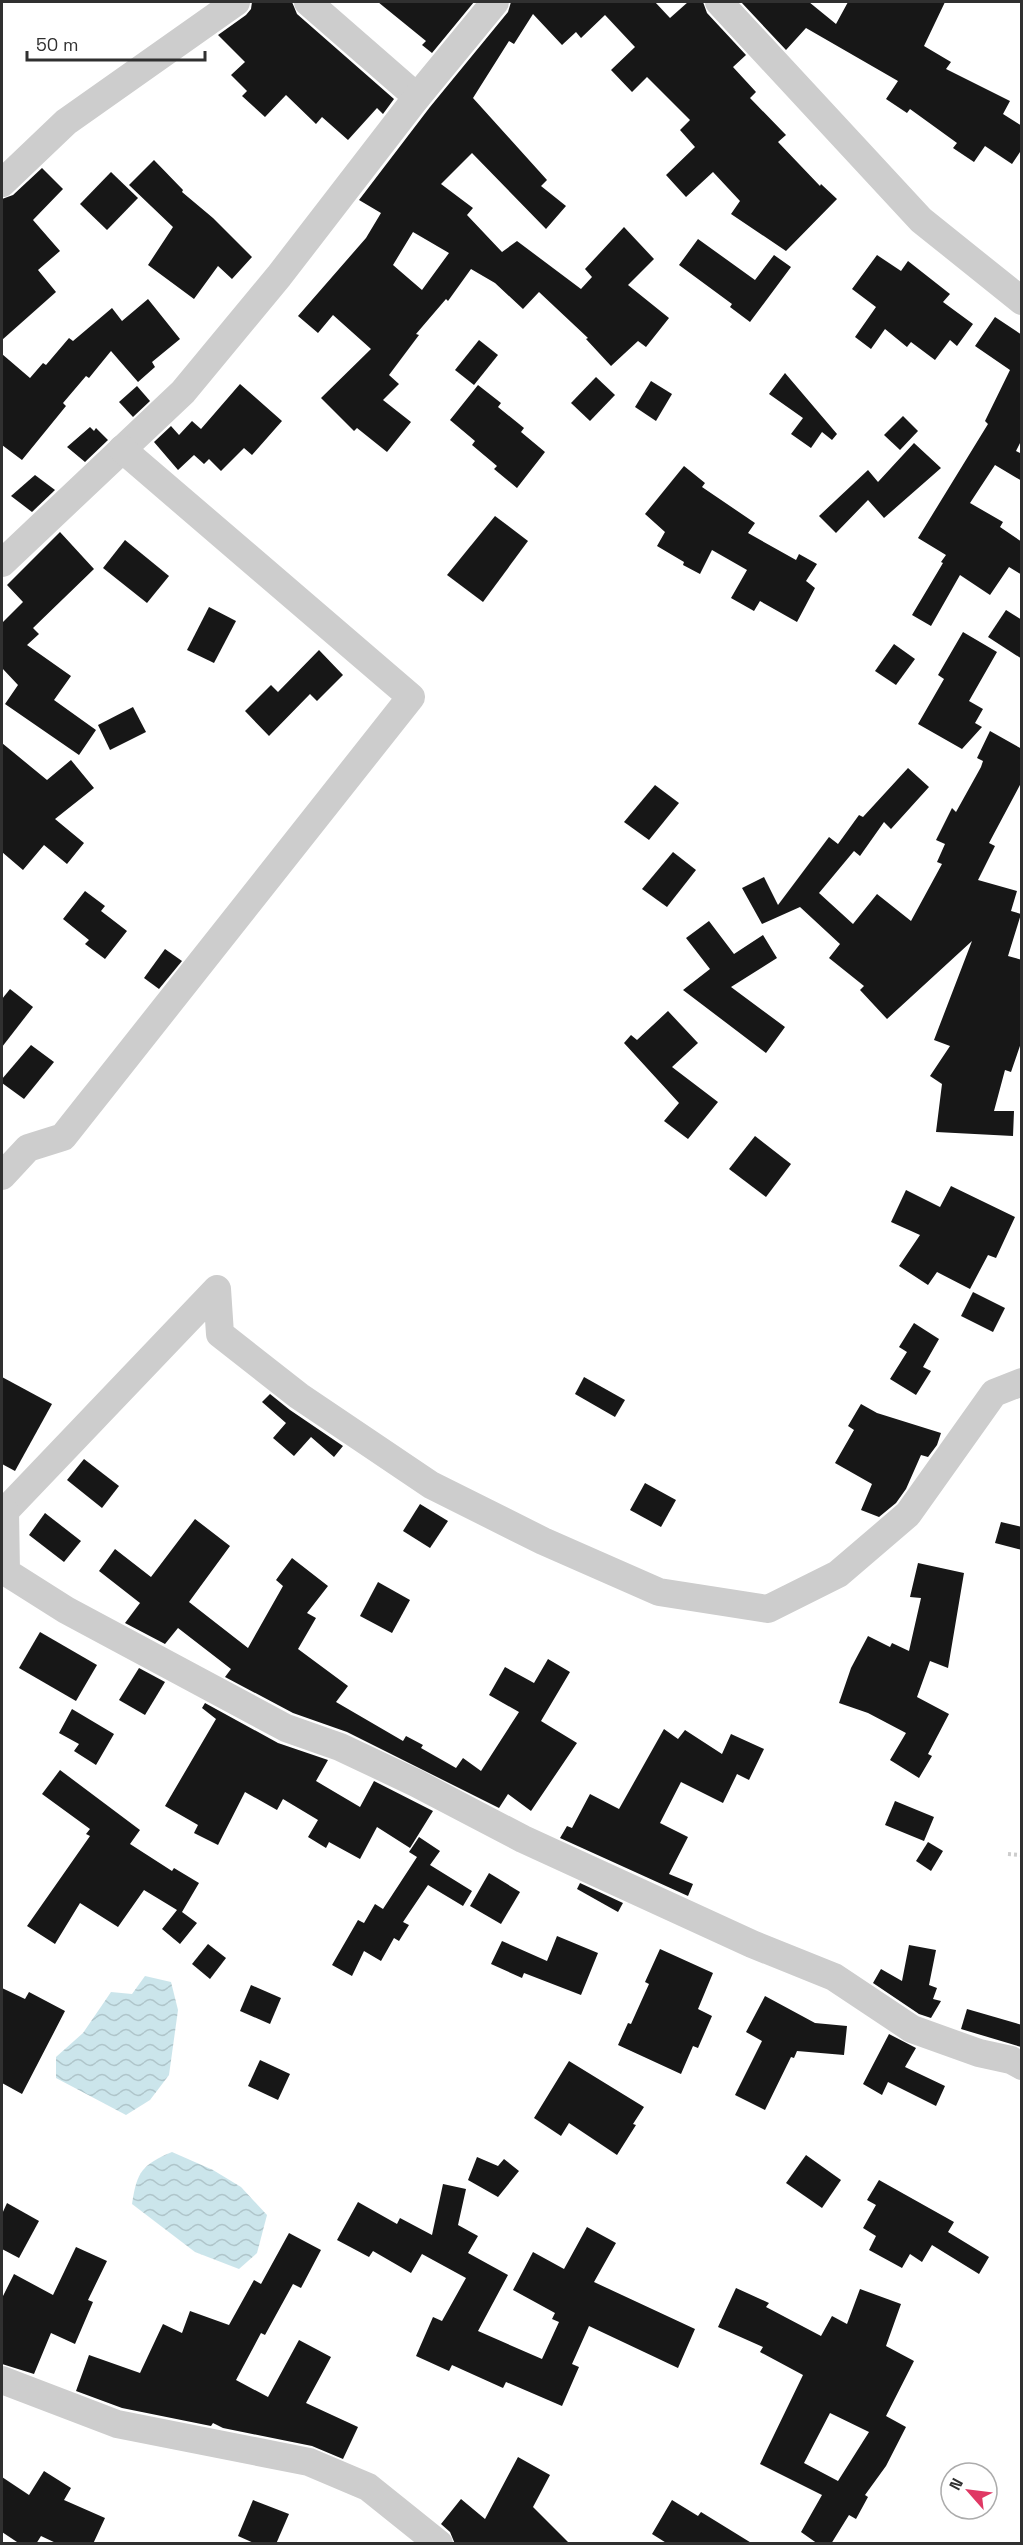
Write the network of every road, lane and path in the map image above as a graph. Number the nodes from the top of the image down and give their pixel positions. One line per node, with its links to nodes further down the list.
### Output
1 (236, 2): 6 (street)
2 (308, 2): 5 (street)
3 (495, 2): 5 (street)
4 (719, 2): 7 (street)
5 (417, 97): 8 (street)
6 (2, 183)
7 (1022, 301)
8 (122, 449): 9 (street); 10 (street)
9 (2, 563)
10 (2, 1176)
11 (1022, 1382): 12 (street)
12 (3, 1510): 15 (street)
13 (1008, 1854): 14 (path)
14 (1022, 1855)
15 (1022, 2066)
16 (2, 2380): 17 (street)
17 (440, 2544)

